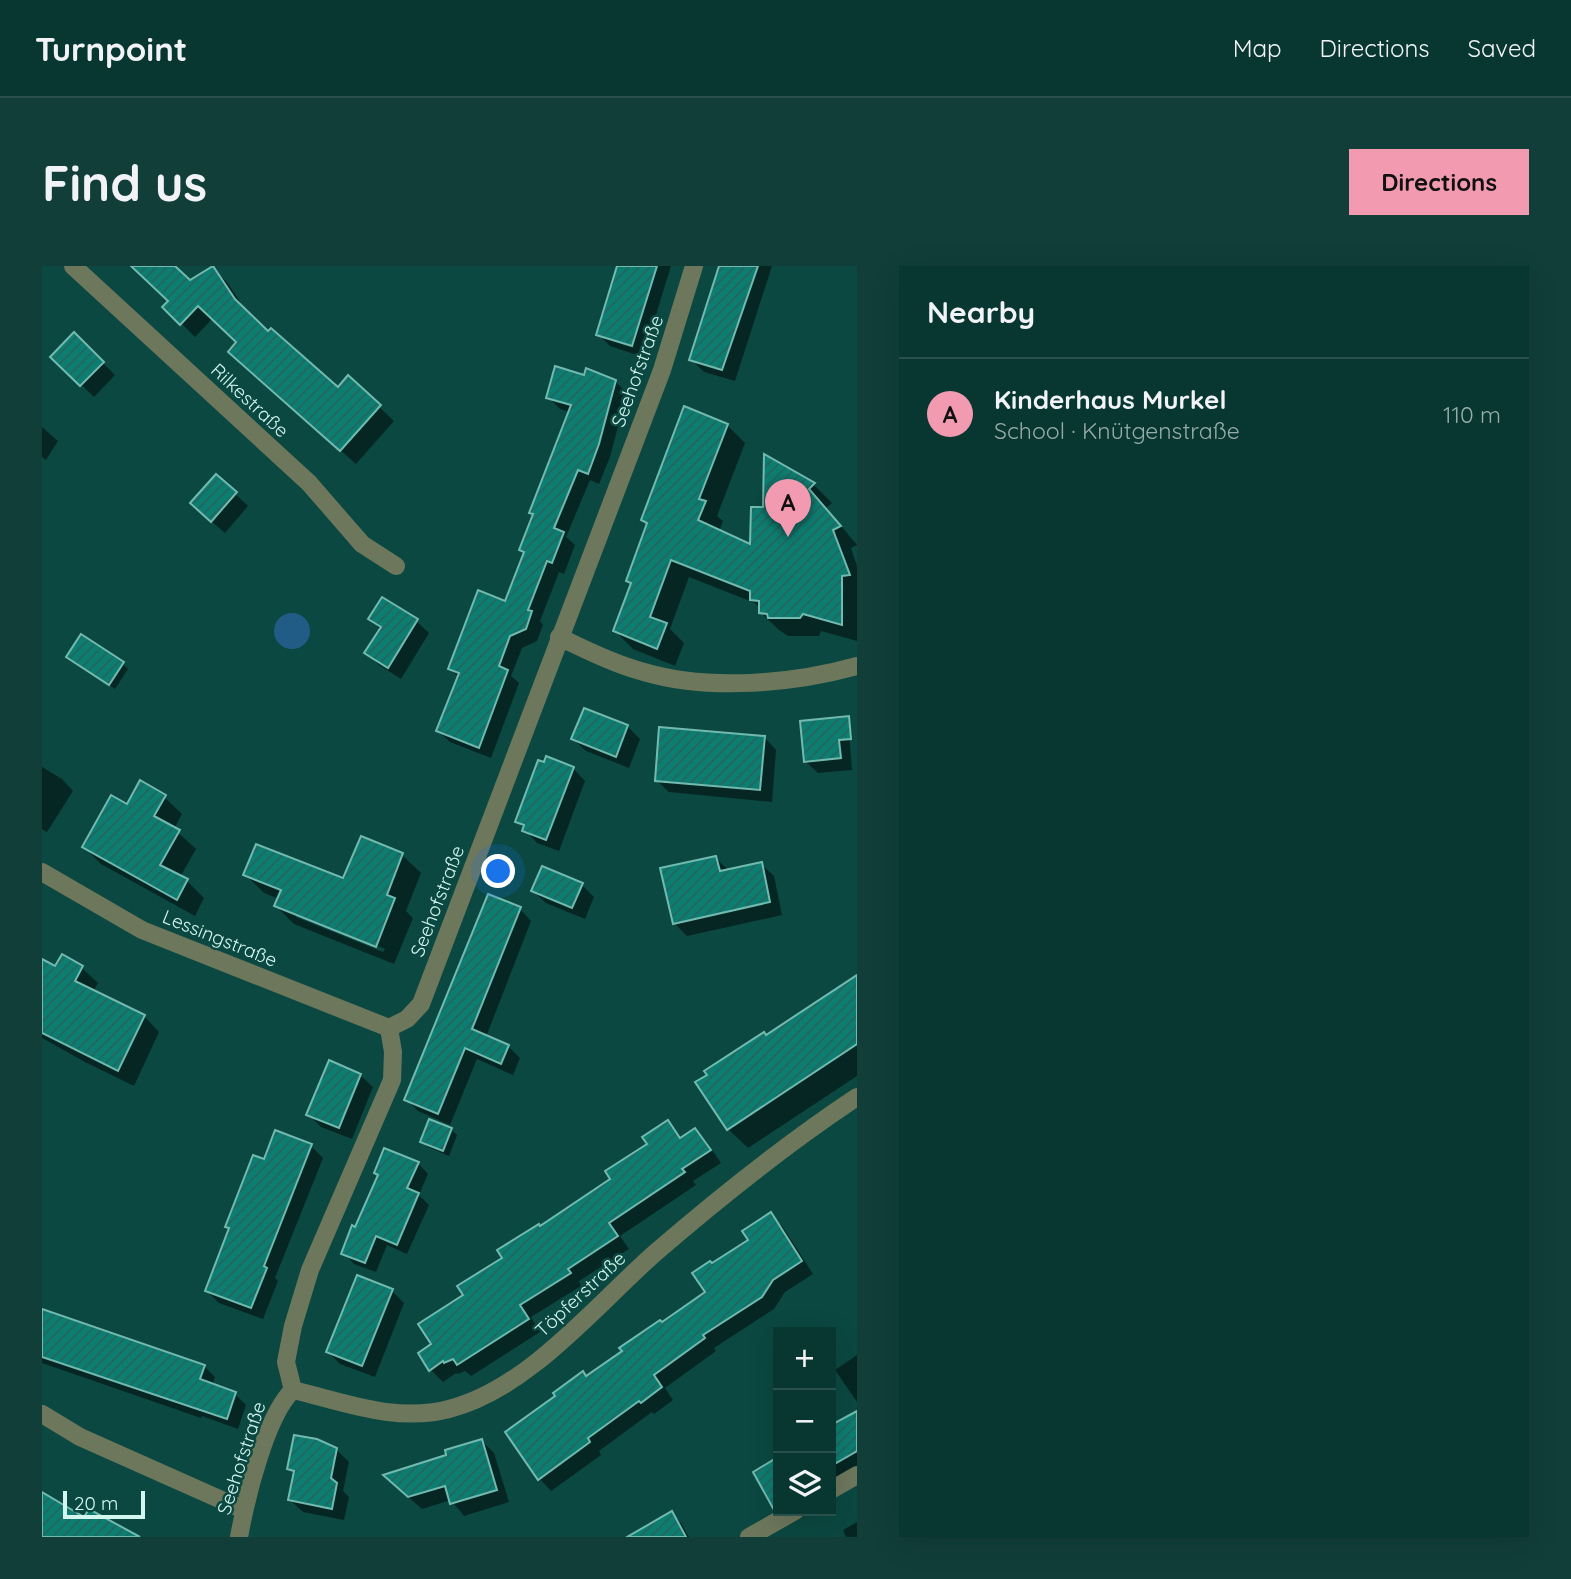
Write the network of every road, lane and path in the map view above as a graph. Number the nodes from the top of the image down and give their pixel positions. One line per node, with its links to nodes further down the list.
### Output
1 (73, 266): 3 (street, Rilkestraße)
2 (694, 266): 4 (street, Seehofstraße)
3 (396, 566)
4 (559, 637): 5 (street); 7 (street, Seehofstraße)
5 (857, 666)
6 (42, 872): 7 (street, Lessingstraße)
7 (389, 1028): 9 (street, Seehofstraße)
8 (857, 1097): 9 (street, Töpferstraße)
9 (293, 1390): 13 (street, Seehofstraße)
10 (42, 1414): 13 (street)
11 (857, 1475): 12 (street)
12 (836, 1487)
13 (244, 1510): 15 (street, Seehofstraße)
14 (785, 1516): 16 (street)
15 (239, 1537)
16 (749, 1537)

